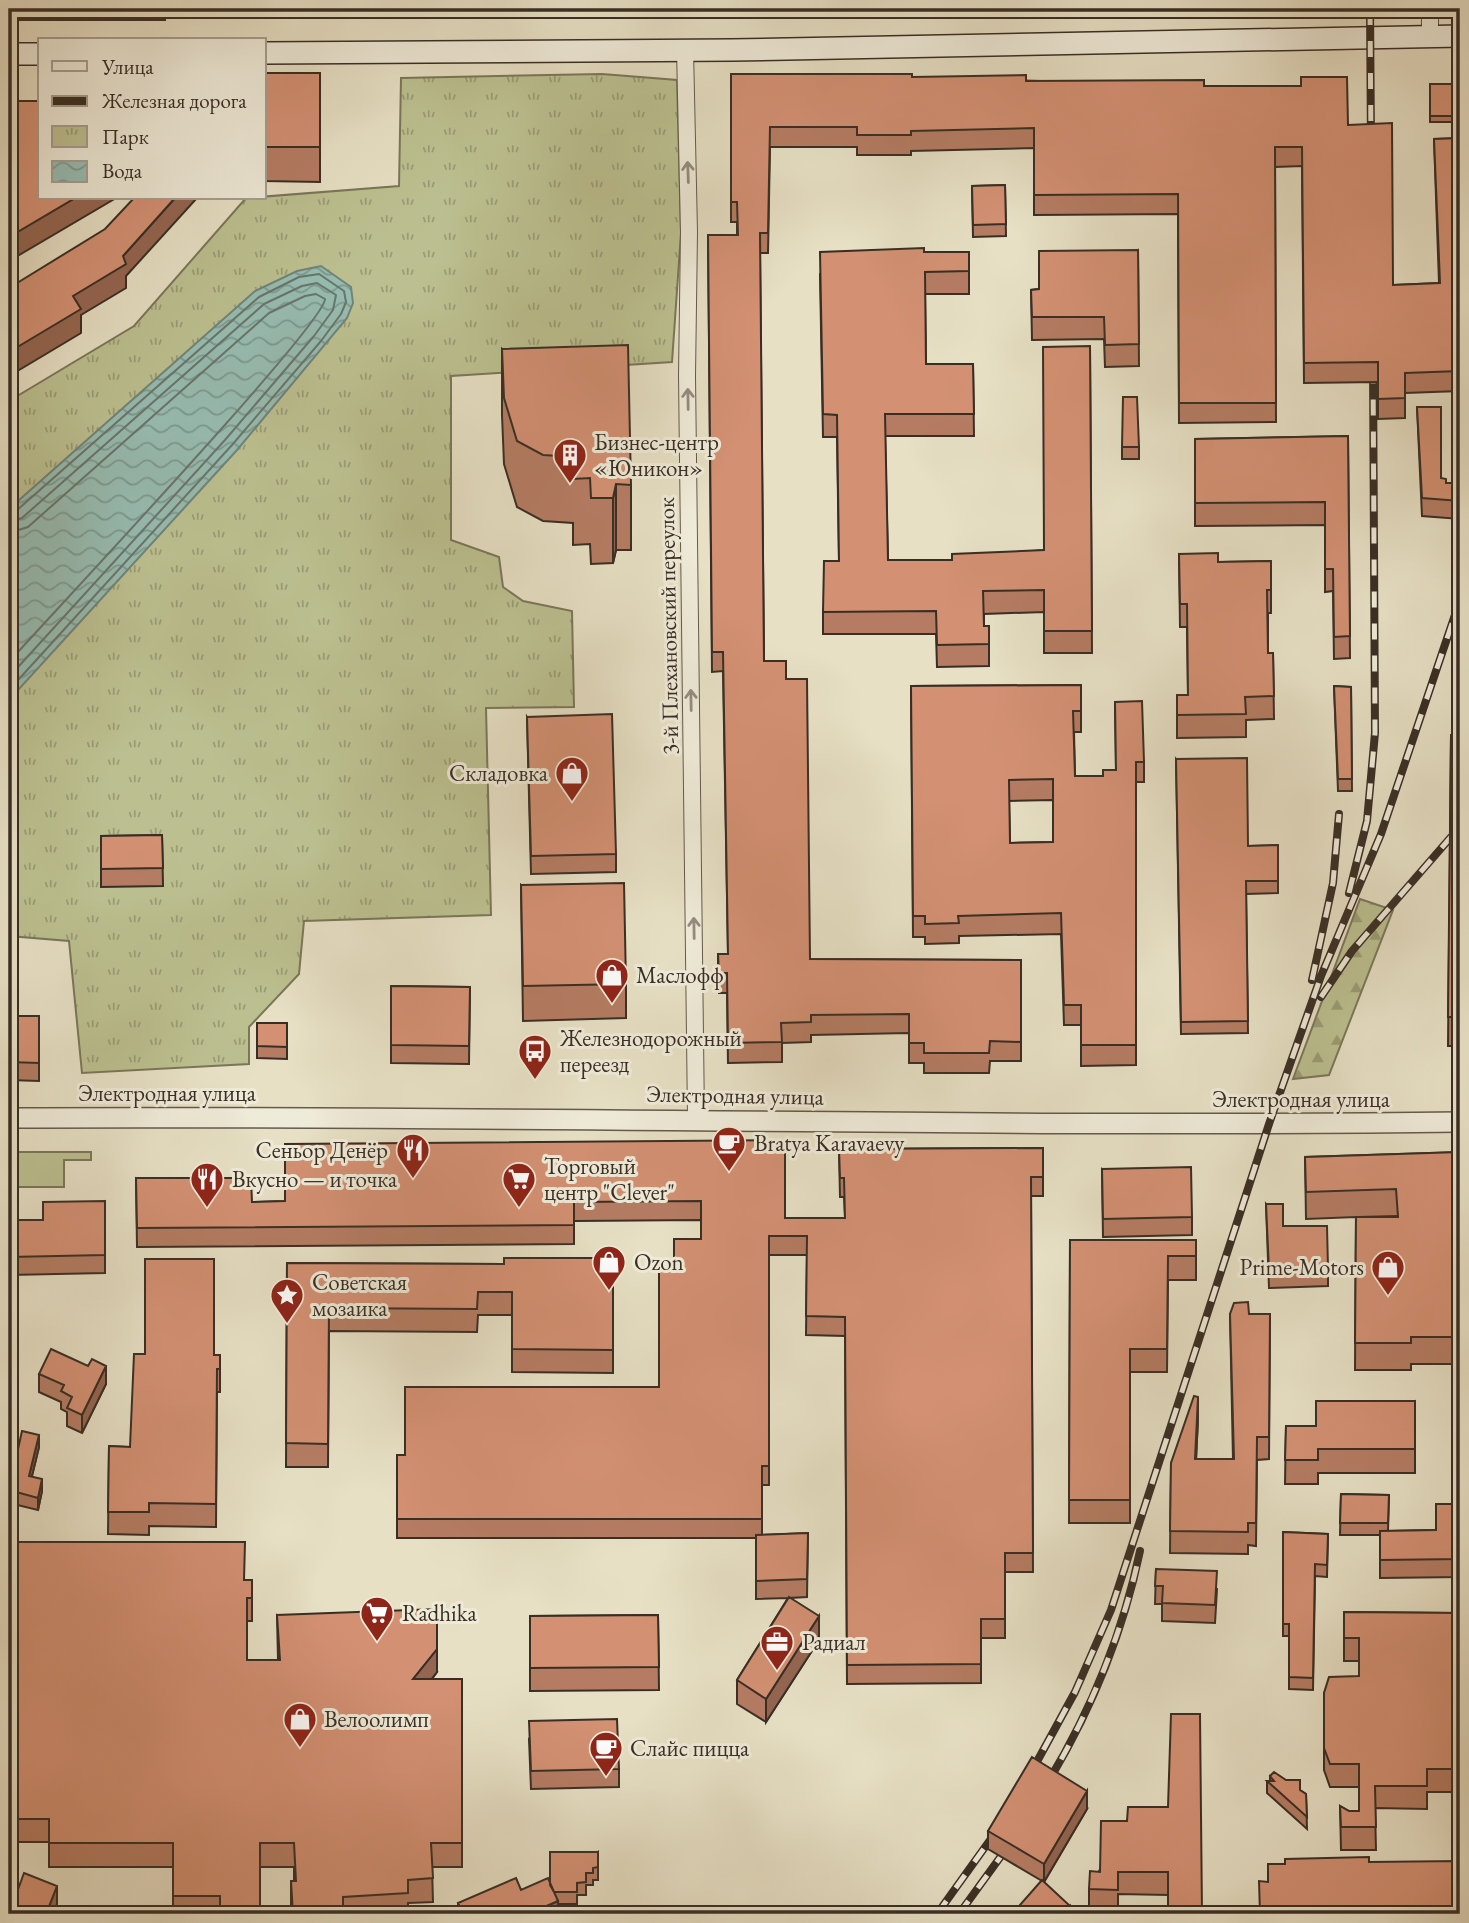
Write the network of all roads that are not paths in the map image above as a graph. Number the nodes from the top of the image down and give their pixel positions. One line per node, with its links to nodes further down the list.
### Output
1 (1430, 9): 3 (street)
2 (1460, 36): 3 (main road)
3 (1430, 37): 4 (main road)
4 (685, 49): 5 (main road); 9 (street, 3-й Плехановский переулок, one-way to 4)
5 (266, 53)
6 (9, 54): 7 (main road)
7 (38, 54)
8 (9, 1118): 9 (street, Электродная улица)
9 (696, 1119): 10 (street, Электродная улица)
10 (1460, 1122)

